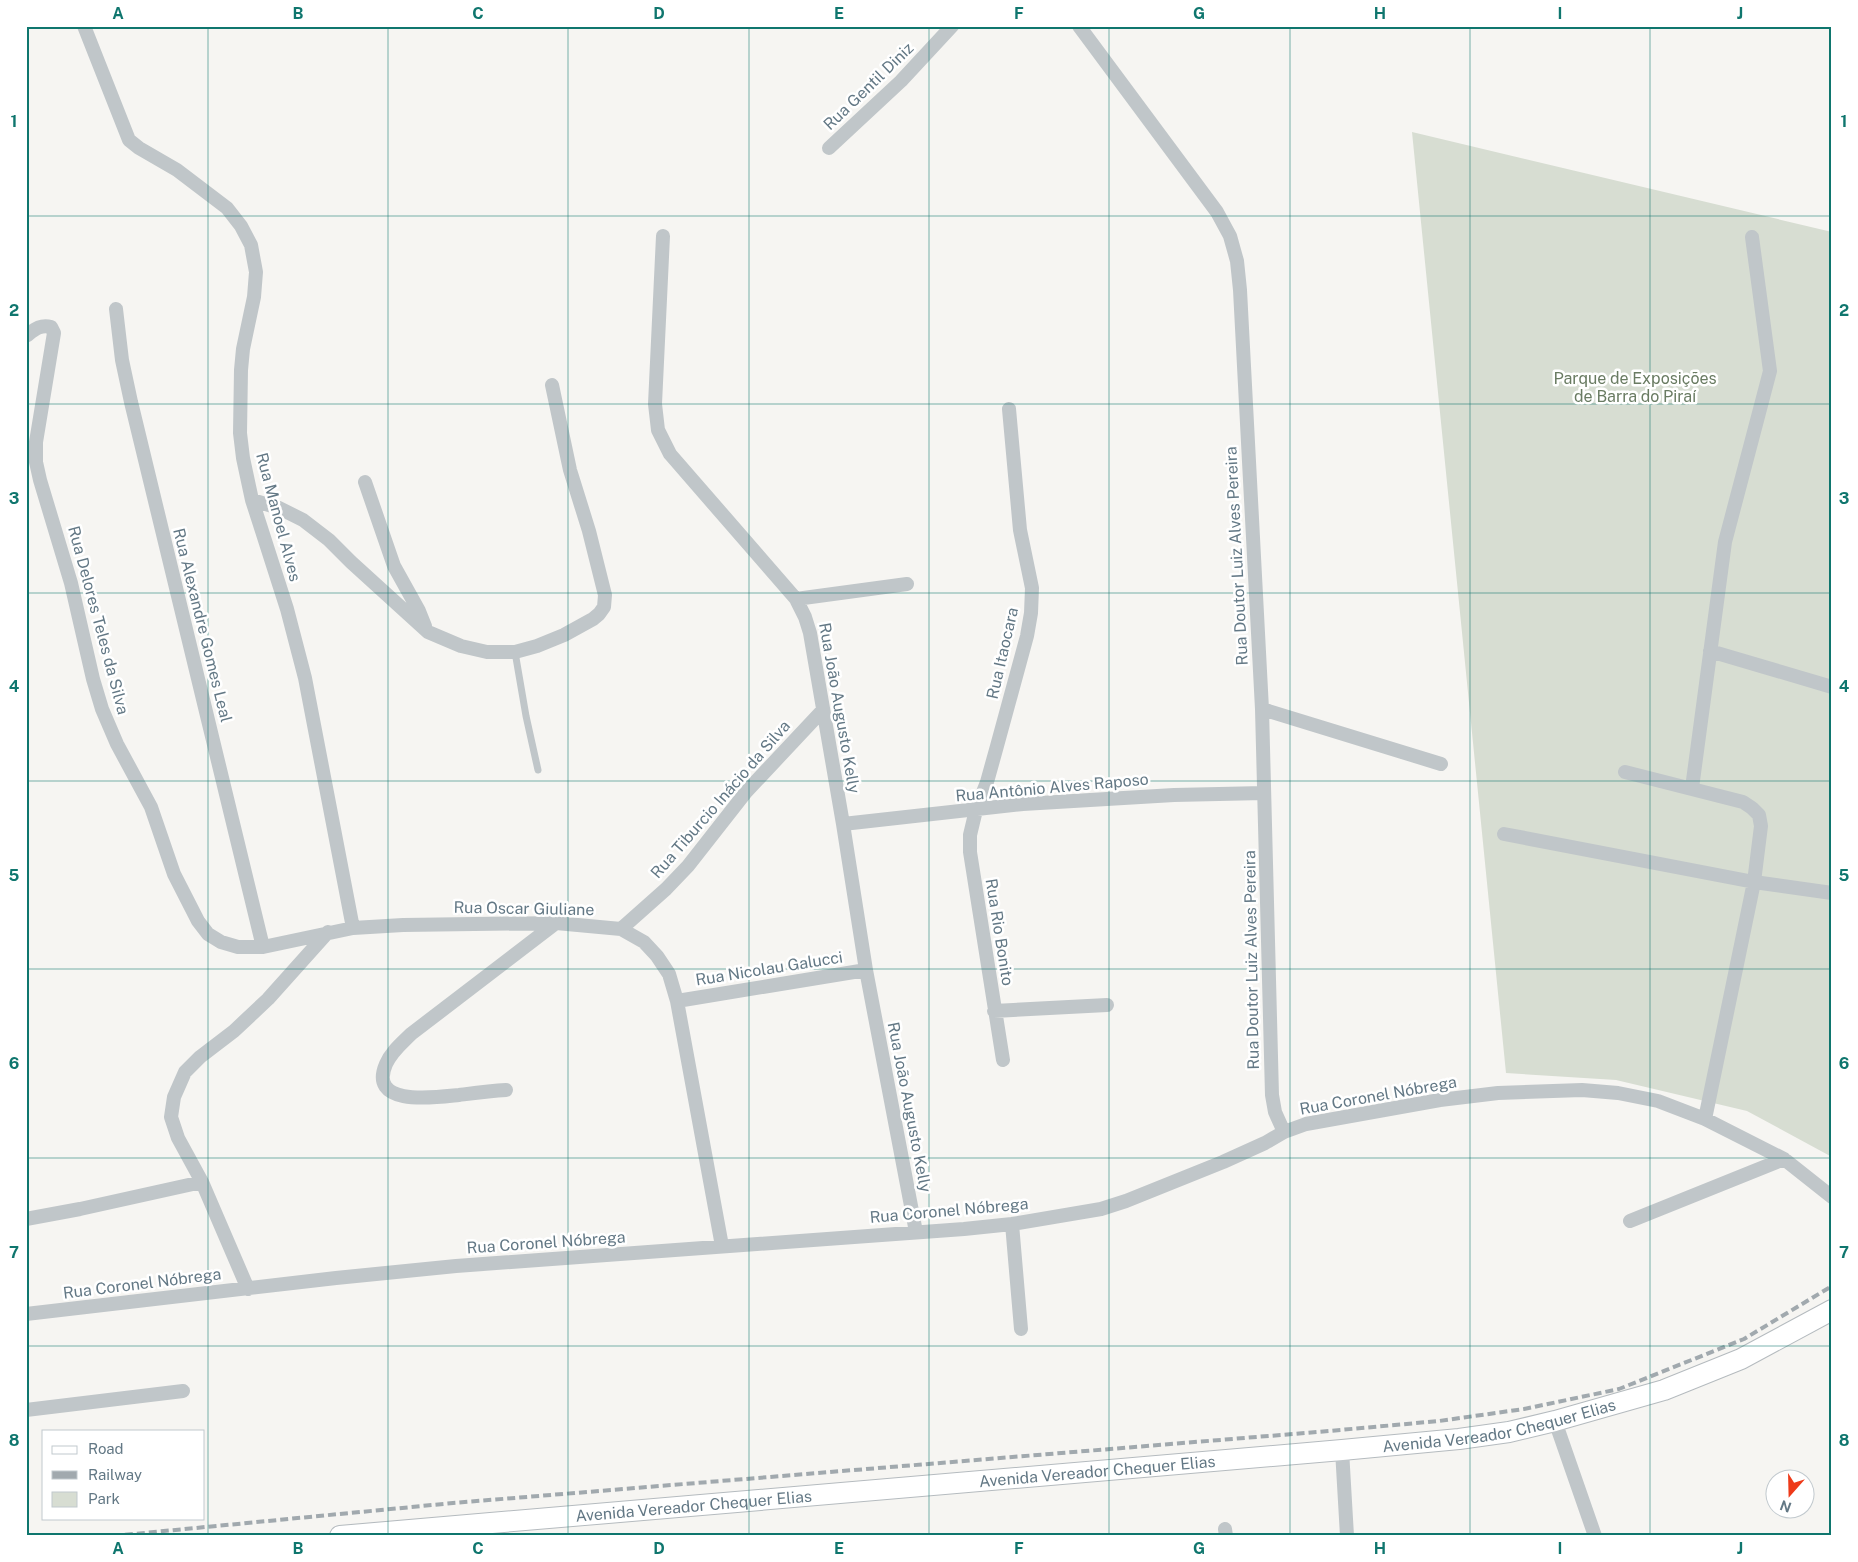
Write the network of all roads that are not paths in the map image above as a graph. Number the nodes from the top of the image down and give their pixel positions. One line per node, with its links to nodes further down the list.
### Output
1 (84, 26): 12 (street, Rua Manoel Alves)
2 (952, 26): 4 (street, Rua Gentil Diniz)
3 (1079, 26): 19 (street, Rua Doutor Luiz Alves Pereira)
4 (829, 148)
5 (662, 236): 14 (street, Rua João Augusto Kelly)
6 (1752, 237): 17 (street)
7 (116, 310): 35 (street, Rua Alexandre Gomes Leal)
8 (26, 336): 35 (street, Rua Delores Teles da Silva)
9 (552, 385): 16 (street)
10 (1009, 409): 26 (street, Rua Itaocara)
11 (365, 482): 15 (street)
12 (252, 500): 15 (street); 32 (street, Rua Manoel Alves)
13 (907, 584): 14 (street)
14 (796, 599): 20 (street, Rua João Augusto Kelly)
15 (428, 632): 16 (street)
16 (515, 652): 22 (lane)
17 (1710, 652): 18 (street); 24 (street)
18 (1832, 687)
19 (1262, 709): 21 (street); 25 (street, Rua Doutor Luiz Alves Pereira)
20 (822, 711): 27 (street, Rua João Augusto Kelly); 33 (street, Rua Tiburcio Inácio da Silva)
21 (1441, 764)
22 (538, 770)
23 (1625, 772): 24 (street)
24 (1692, 788): 29 (street)
25 (1264, 793): 26 (street, Rua Antônio Alves Raposo); 43 (street, Rua Doutor Luiz Alves Pereira)
26 (976, 810): 27 (street, Rua Antônio Alves Raposo); 39 (street, Rua Rio Bonito)
27 (843, 824): 36 (street, Rua João Augusto Kelly)
28 (1504, 834): 29 (street)
29 (1754, 882): 30 (street); 42 (street)
30 (1832, 893)
31 (556, 923): 32 (street, Rua Oscar Giuliane); 33 (street, Rua Oscar Giuliane); 41 (street)
32 (353, 928): 34 (street, Rua Oscar Giuliane)
33 (621, 929): 37 (street, Rua Oscar Giuliane)
34 (328, 932): 35 (street, Rua Oscar Giuliane); 45 (street)
35 (264, 947)
36 (866, 970): 37 (street, Rua Nicolau Galucci); 50 (street, Rua João Augusto Kelly)
37 (677, 1001): 51 (street, Rua Oscar Giuliane)
38 (1107, 1005): 39 (street)
39 (994, 1011): 40 (street, Rua Rio Bonito)
40 (1003, 1060)
41 (506, 1090)
42 (1705, 1119): 43 (street, Rua Coronel Nóbrega); 44 (street, Rua Coronel Nóbrega)
43 (1284, 1132): 49 (street, Rua Coronel Nóbrega)
44 (1784, 1159): 46 (street, Rua Coronel Nóbrega); 48 (street)
45 (202, 1182): 47 (street); 52 (street)
46 (1832, 1196)
47 (26, 1219)
48 (1630, 1221)
49 (1012, 1224): 50 (street, Rua Coronel Nóbrega); 55 (street)
50 (916, 1232): 51 (street, Rua Coronel Nóbrega)
51 (722, 1246): 52 (street, Rua Coronel Nóbrega)
52 (248, 1289): 54 (street, Rua Coronel Nóbrega)
53 (1832, 1310): 58 (main road, Avenida Vereador Chequer Elias)
54 (26, 1314)
55 (1021, 1329)
56 (183, 1391): 57 (street)
57 (26, 1410)
58 (1555, 1421): 59 (main road, Avenida Vereador Chequer Elias); 62 (street)
59 (1342, 1450): 60 (main road, Avenida Vereador Chequer Elias); 61 (street)
60 (340, 1536)
61 (1347, 1536)
62 (1595, 1536)

